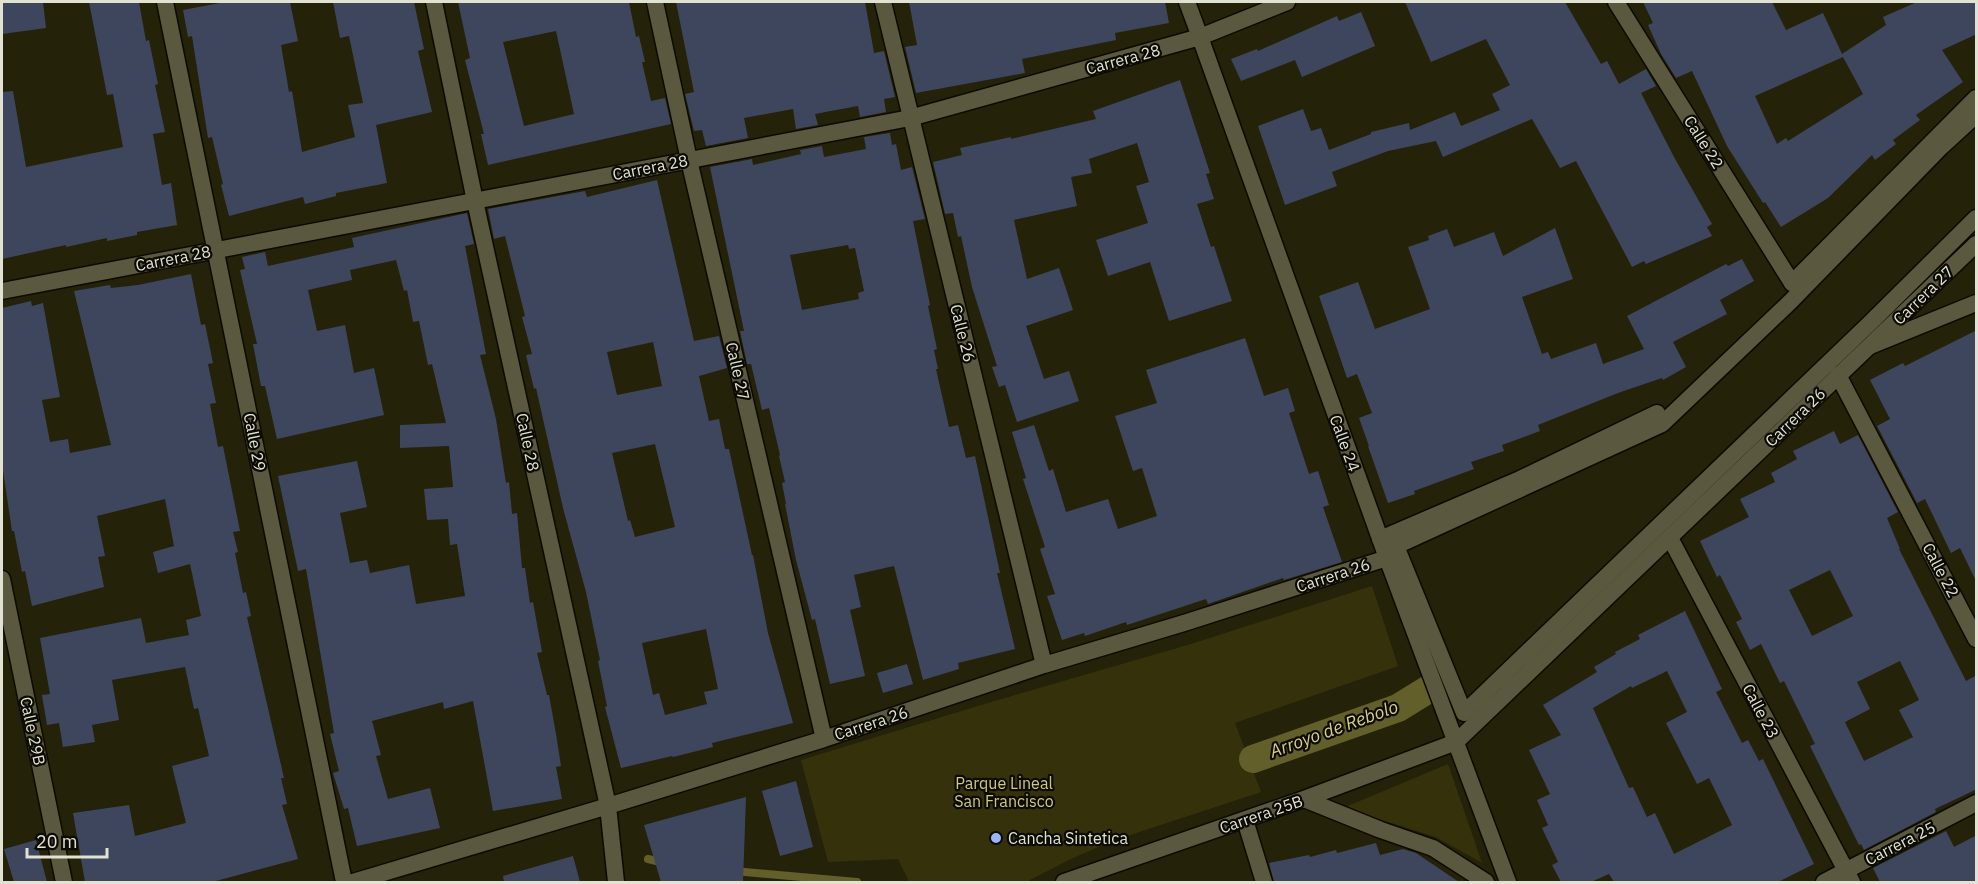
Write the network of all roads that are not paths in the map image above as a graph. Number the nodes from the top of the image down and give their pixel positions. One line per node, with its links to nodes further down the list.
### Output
1 (165, 2): 16 (street, Calle 29)
2 (434, 2): 13 (street, Calle 28)
3 (655, 2): 12 (street, Calle 27)
4 (884, 2): 11 (street, Calle 26)
5 (1187, 2): 8 (street, Calle 24)
6 (1287, 2): 8 (street, Carrera 28)
7 (1616, 2): 9 (street, Calle 22)
8 (1200, 38): 11 (street, Carrera 28); 23 (street, Calle 24)
9 (1977, 98)
10 (1977, 115): 14 (street)
11 (910, 118): 12 (street, Carrera 28); 27 (street, Calle 26)
12 (689, 160): 13 (street, Carrera 28); 28 (street, Calle 27)
13 (475, 201): 16 (street, Carrera 28); 32 (street, Calle 28)
14 (1977, 218)
15 (1977, 243): 19 (street, Carrera 27)
16 (216, 250): 17 (street, Carrera 28); 36 (street, Calle 29)
17 (2, 291)
18 (1977, 303): 19 (street, Carrera 26)
19 (1869, 347): 20 (street, Carrera 26)
20 (1838, 375): 22 (street, Carrera 26); 26 (street, Calle 22)
21 (1657, 413): 23 (street, Carrera 26)
22 (1670, 538): 29 (street, Carrera 26); 34 (street, Calle 23)
23 (1380, 539): 24 (street, Calle 24)
24 (1387, 558): 27 (street, Carrera 26); 29 (street, Calle 24)
25 (2, 579): 35 (street, Calle 29B)
26 (1977, 639)
27 (1044, 665): 28 (street, Carrera 26)
28 (824, 739): 32 (street, Carrera 26)
29 (1456, 742): 30 (street, Carrera 25B); 42 (street, Calle 24)
30 (1304, 799): 33 (street, Carrera 25B); 41 (street)
31 (1977, 803): 34 (street, Carrera 25)
32 (608, 806): 37 (street, Carrera 26); 38 (street, Calle 28)
33 (1245, 820): 39 (street, Carrera 25B); 40 (street)
34 (1849, 877): 43 (street, Carrera 25)
35 (64, 882)
36 (344, 882)
37 (352, 882)
38 (616, 882)
39 (1064, 882)
40 (1264, 882)
41 (1486, 882)
42 (1508, 882)
43 (1824, 882)

